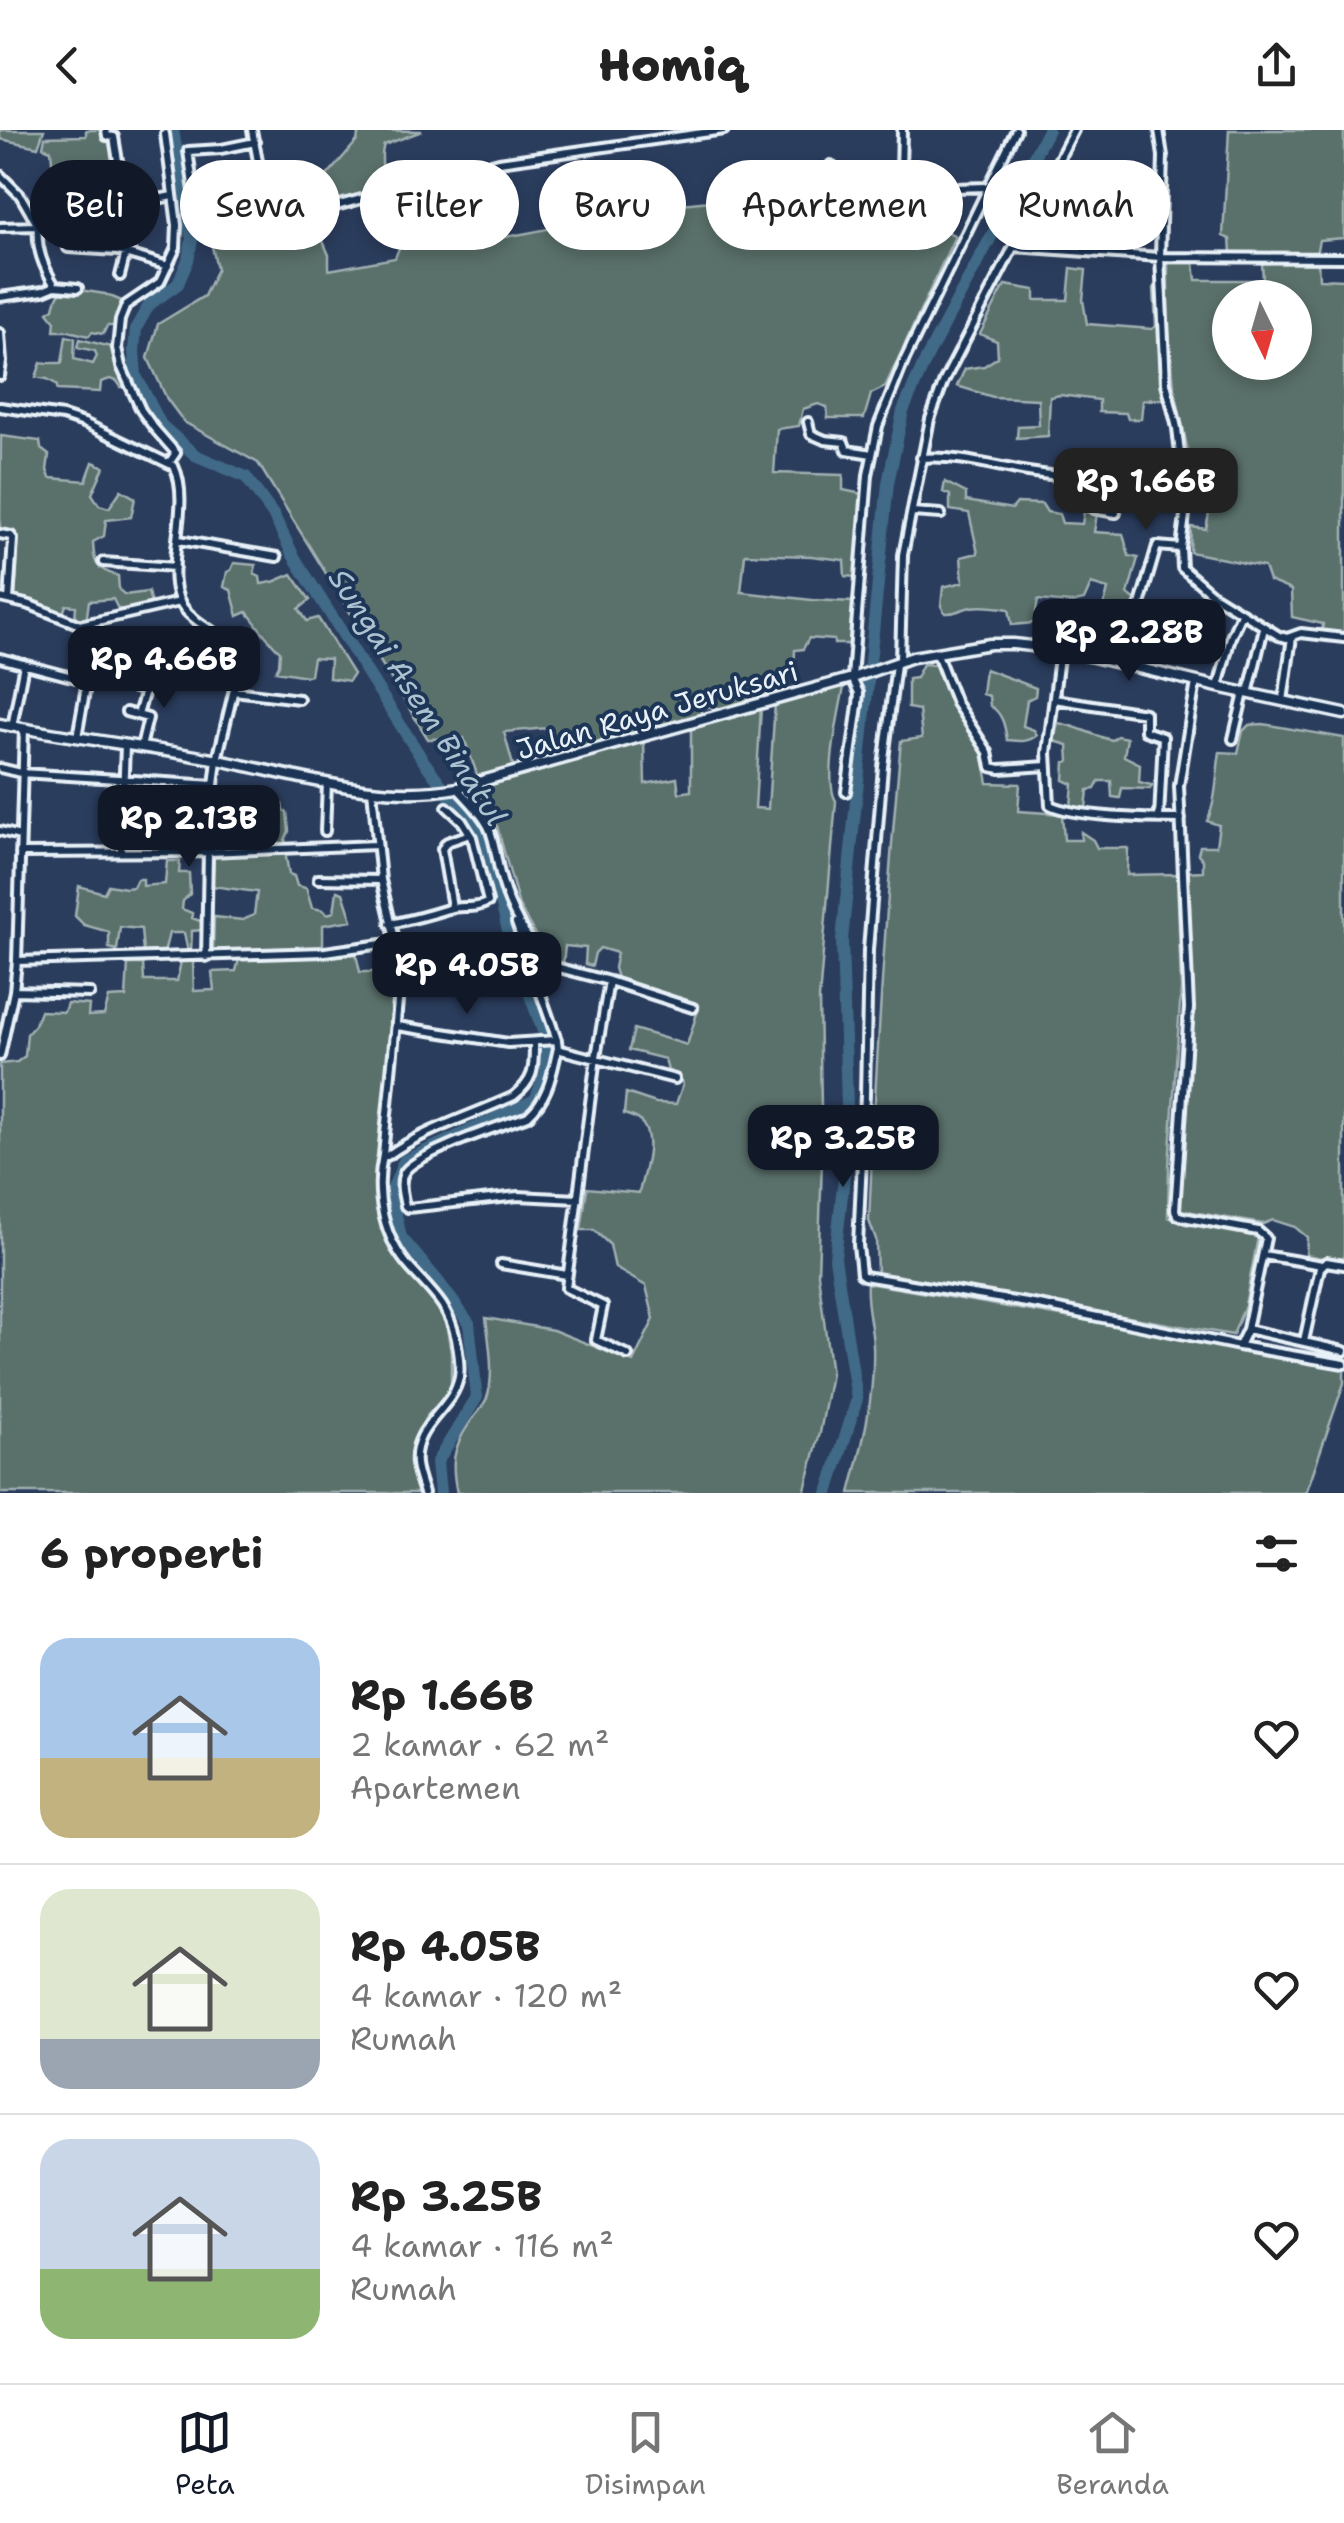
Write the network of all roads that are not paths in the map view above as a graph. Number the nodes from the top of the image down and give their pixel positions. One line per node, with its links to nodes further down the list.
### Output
1 (106, 130): 10 (street)
2 (252, 130): 9 (street)
3 (724, 130): 13 (street)
4 (902, 130): 14 (street)
5 (1016, 130): 15 (street)
6 (1074, 130): 16 (street)
7 (1159, 130): 29 (street)
8 (164, 134): 19 (street)
9 (255, 142): 11 (street); 12 (street)
10 (118, 160)
11 (189, 160)
12 (258, 160)
13 (515, 160)
14 (901, 160)
15 (1000, 160)
16 (1059, 160)
17 (0, 175): 21 (street)
18 (983, 193): 40 (street)
19 (172, 196): 20 (street); 31 (street)
20 (160, 199)
21 (30, 218)
22 (30, 225): 23 (street)
23 (0, 227)
24 (38, 250): 33 (street)
25 (97, 250): 28 (street)
26 (1012, 250): 41 (street)
27 (1054, 250): 29 (street)
28 (126, 252): 31 (street); 32 (street)
29 (1160, 258): 30 (street); 44 (street)
30 (1344, 258)
31 (168, 266): 42 (street)
32 (120, 276)
33 (55, 286): 34 (street); 35 (street)
34 (78, 288)
35 (0, 297)
36 (0, 332): 37 (street)
37 (0, 376)
38 (0, 407): 42 (street)
39 (808, 422): 40 (street)
40 (868, 454): 69 (street)
41 (921, 458): 43 (street); 45 (street)
42 (169, 463): 49 (street)
43 (1069, 477): 44 (street); 46 (street)
44 (1182, 482): 50 (street)
45 (912, 512): 47 (street); 66 (street)
46 (1116, 513)
47 (941, 514)
48 (0, 534): 54 (street)
49 (178, 540): 51 (street); 53 (street)
50 (1181, 548): 56 (street); 67 (street)
51 (277, 557)
52 (103, 562): 53 (street)
53 (175, 567): 55 (street)
54 (5, 599): 57 (street)
55 (179, 602): 57 (street); 60 (street)
56 (1241, 614): 58 (street); 72 (street)
57 (92, 624): 70 (street)
58 (1264, 628): 59 (street); 74 (street)
59 (1292, 636): 61 (street); 77 (street)
60 (223, 637): 65 (street); 73 (street)
61 (1344, 638)
62 (1060, 649): 63 (street, Jalan Raya Jeruksari); 67 (street, Jalan Raya Jeruksari); 76 (street)
63 (937, 654): 66 (street, Jalan Raya Jeruksari); 89 (street)
64 (0, 658): 68 (street)
65 (175, 662)
66 (896, 663): 69 (street, Jalan Raya Jeruksari); 134 (street)
67 (1123, 663): 71 (street, Jalan Raya Jeruksari)
68 (24, 664): 70 (street); 82 (street)
69 (854, 677): 95 (street, Jalan Raya Jeruksari); 97 (street)
70 (84, 680): 79 (street); 84 (street)
71 (1196, 682): 72 (street, Jalan Raya Jeruksari); 100 (street)
72 (1218, 687): 74 (street, Jalan Raya Jeruksari)
73 (234, 691): 75 (street); 88 (street)
74 (1246, 693): 77 (street, Jalan Raya Jeruksari); 85 (street)
75 (299, 699)
76 (1054, 699): 89 (street); 99 (street)
77 (1282, 700): 80 (street, Jalan Raya Jeruksari)
78 (126, 712): 79 (street)
79 (138, 714): 87 (street)
80 (1344, 714)
81 (0, 724): 82 (street, Jalan Raya Jeruksari)
82 (12, 726): 83 (street, Jalan Raya Jeruksari)
83 (24, 729): 84 (street, Jalan Raya Jeruksari); 91 (street)
84 (77, 737): 86 (street, Jalan Raya Jeruksari)
85 (1233, 739)
86 (124, 745): 87 (street, Jalan Raya Jeruksari); 92 (street)
87 (141, 746): 88 (street, Jalan Raya Jeruksari)
88 (217, 760): 93 (street, Jalan Raya Jeruksari); 94 (street)
89 (1047, 766): 99 (street)
90 (0, 768): 91 (street)
91 (21, 773): 92 (street); 104 (street)
92 (123, 778): 94 (street); 106 (street)
93 (327, 783): 96 (street, Jalan Raya Jeruksari); 102 (street)
94 (214, 785): 107 (street)
95 (456, 789): 96 (street, Jalan Raya Jeruksari); 112 (street)
96 (372, 790): 105 (street)
97 (846, 792)
98 (447, 807): 103 (street)
99 (1159, 819): 100 (street)
100 (1181, 819): 129 (street)
101 (0, 831): 104 (street)
102 (325, 831)
103 (470, 834): 111 (street); 111 (street)
104 (20, 836): 108 (street)
105 (376, 845): 107 (street); 110 (street)
106 (121, 852): 107 (street); 108 (street)
107 (208, 852): 115 (street)
108 (20, 853): 116 (street)
109 (318, 879): 110 (street)
110 (381, 880): 113 (street)
111 (452, 908): 113 (street)
112 (515, 916): 117 (street); 123 (street)
113 (390, 924): 114 (street)
114 (396, 942): 115 (street); 121 (street)
115 (206, 957): 116 (street)
116 (18, 961): 118 (street)
117 (609, 980): 120 (street); 125 (street)
118 (14, 990): 119 (street); 124 (street)
119 (90, 993)
120 (694, 1008)
121 (398, 1026): 122 (street); 127 (street)
122 (535, 1042): 123 (street); 127 (street)
123 (556, 1042): 125 (street); 128 (street)
124 (0, 1056)
125 (596, 1058): 126 (street); 128 (street)
126 (675, 1079)
127 (383, 1155): 139 (street)
128 (578, 1199): 133 (street)
129 (1263, 1254): 131 (street); 134 (street)
130 (502, 1264): 133 (street)
131 (1322, 1265): 132 (street); 135 (street)
132 (1344, 1265)
133 (566, 1276): 137 (street)
134 (1243, 1337): 135 (street); 138 (street)
135 (1304, 1341): 136 (street)
136 (1344, 1351)
137 (628, 1356)
138 (1344, 1364)
139 (424, 1493)

